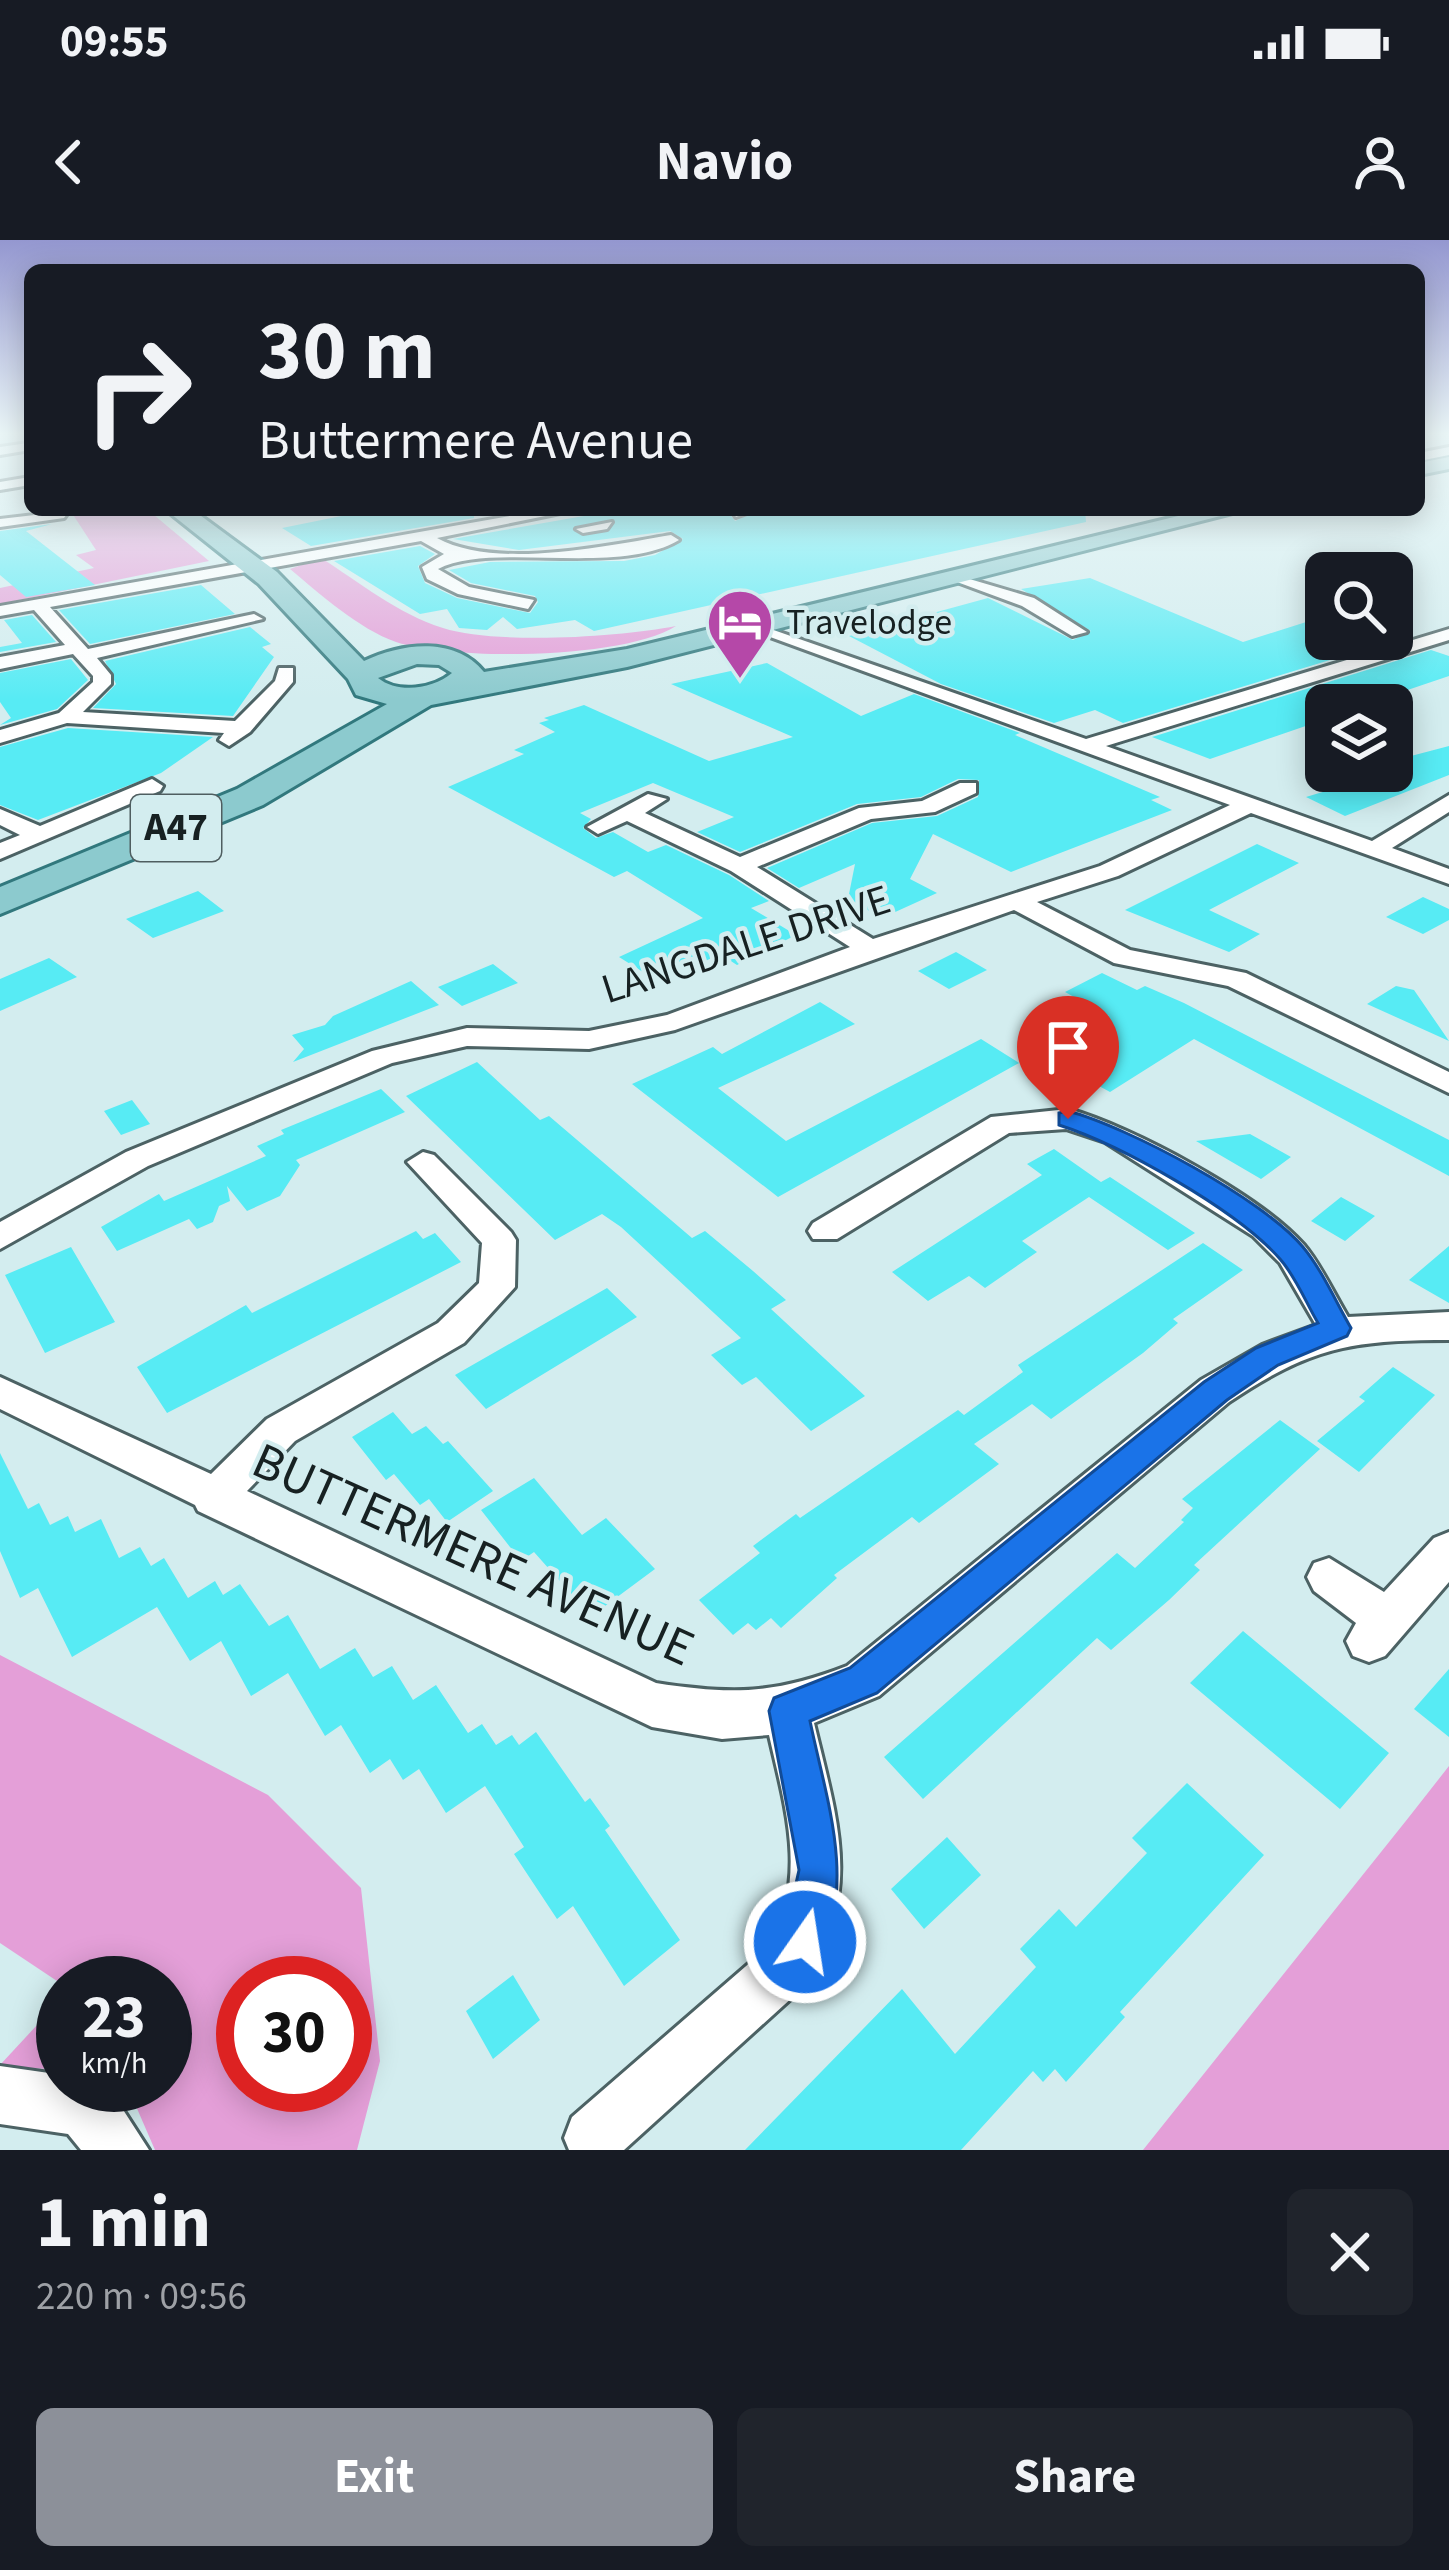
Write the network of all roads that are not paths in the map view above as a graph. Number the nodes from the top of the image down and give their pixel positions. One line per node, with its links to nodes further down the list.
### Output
1 (194, 522): 9 (main road)
2 (489, 522): 5 (street)
3 (578, 522): 6 (street)
4 (1173, 522): 10 (main road, A47)
5 (418, 533): 8 (street); 9 (street)
6 (600, 537): 7 (street); 8 (street)
7 (670, 540)
8 (455, 554): 14 (street)
9 (250, 565): 11 (main road); 12 (street)
10 (955, 576): 17 (main road, A47); 18 (street)
11 (277, 585): 23 (main road); 26 (main road)
12 (38, 604): 15 (street); 22 (street)
13 (236, 604): 16 (street)
14 (528, 604)
15 (0, 611)
16 (254, 619): 20 (street); 22 (street)
17 (754, 625): 21 (main road, A47); 31 (street)
18 (1101, 627)
19 (1449, 634): 31 (street)
20 (273, 635)
21 (700, 638): 23 (main road, A47); 27 (main road, A47)
22 (81, 651): 24 (street); 28 (street)
23 (427, 657): 26 (main road, A47); 27 (main road)
24 (0, 663)
25 (286, 672): 29 (street)
26 (368, 684): 27 (main road, A47); 33 (main road, A47)
27 (441, 691): 33 (main road, A47)
28 (66, 717): 29 (street); 30 (street)
29 (243, 728): 32 (street)
30 (0, 737)
31 (1090, 744): 38 (street)
32 (223, 745)
33 (329, 749): 47 (main road, A47)
34 (152, 786): 42 (street)
35 (968, 788): 45 (street)
36 (656, 799): 39 (street)
37 (1449, 802): 44 (street)
38 (1251, 804): 44 (street); 48 (street, LANGDALE DRIVE)
39 (632, 815): 41 (street); 45 (street)
40 (0, 816): 42 (street)
41 (598, 827)
42 (39, 835): 43 (street)
43 (0, 852)
44 (1372, 852): 46 (street)
45 (739, 866): 49 (street)
46 (1449, 877)
47 (9, 898)
48 (1017, 902): 49 (street, LANGDALE DRIVE); 50 (street)
49 (870, 948): 53 (street, LANGDALE DRIVE)
50 (1449, 1084)
51 (423, 1162): 57 (street)
52 (825, 1231): 55 (street)
53 (0, 1238)
54 (1449, 1326): 55 (street, BUTTERMERE AVENUE)
55 (1336, 1328): 60 (street, BUTTERMERE AVENUE)
56 (0, 1392): 57 (street, BUTTERMERE AVENUE)
57 (212, 1499): 60 (street, BUTTERMERE AVENUE)
58 (1449, 1551): 59 (street)
59 (1329, 1577)
60 (788, 1711): 63 (street)
61 (0, 2095): 62 (street)
62 (100, 2114)
63 (593, 2138)

